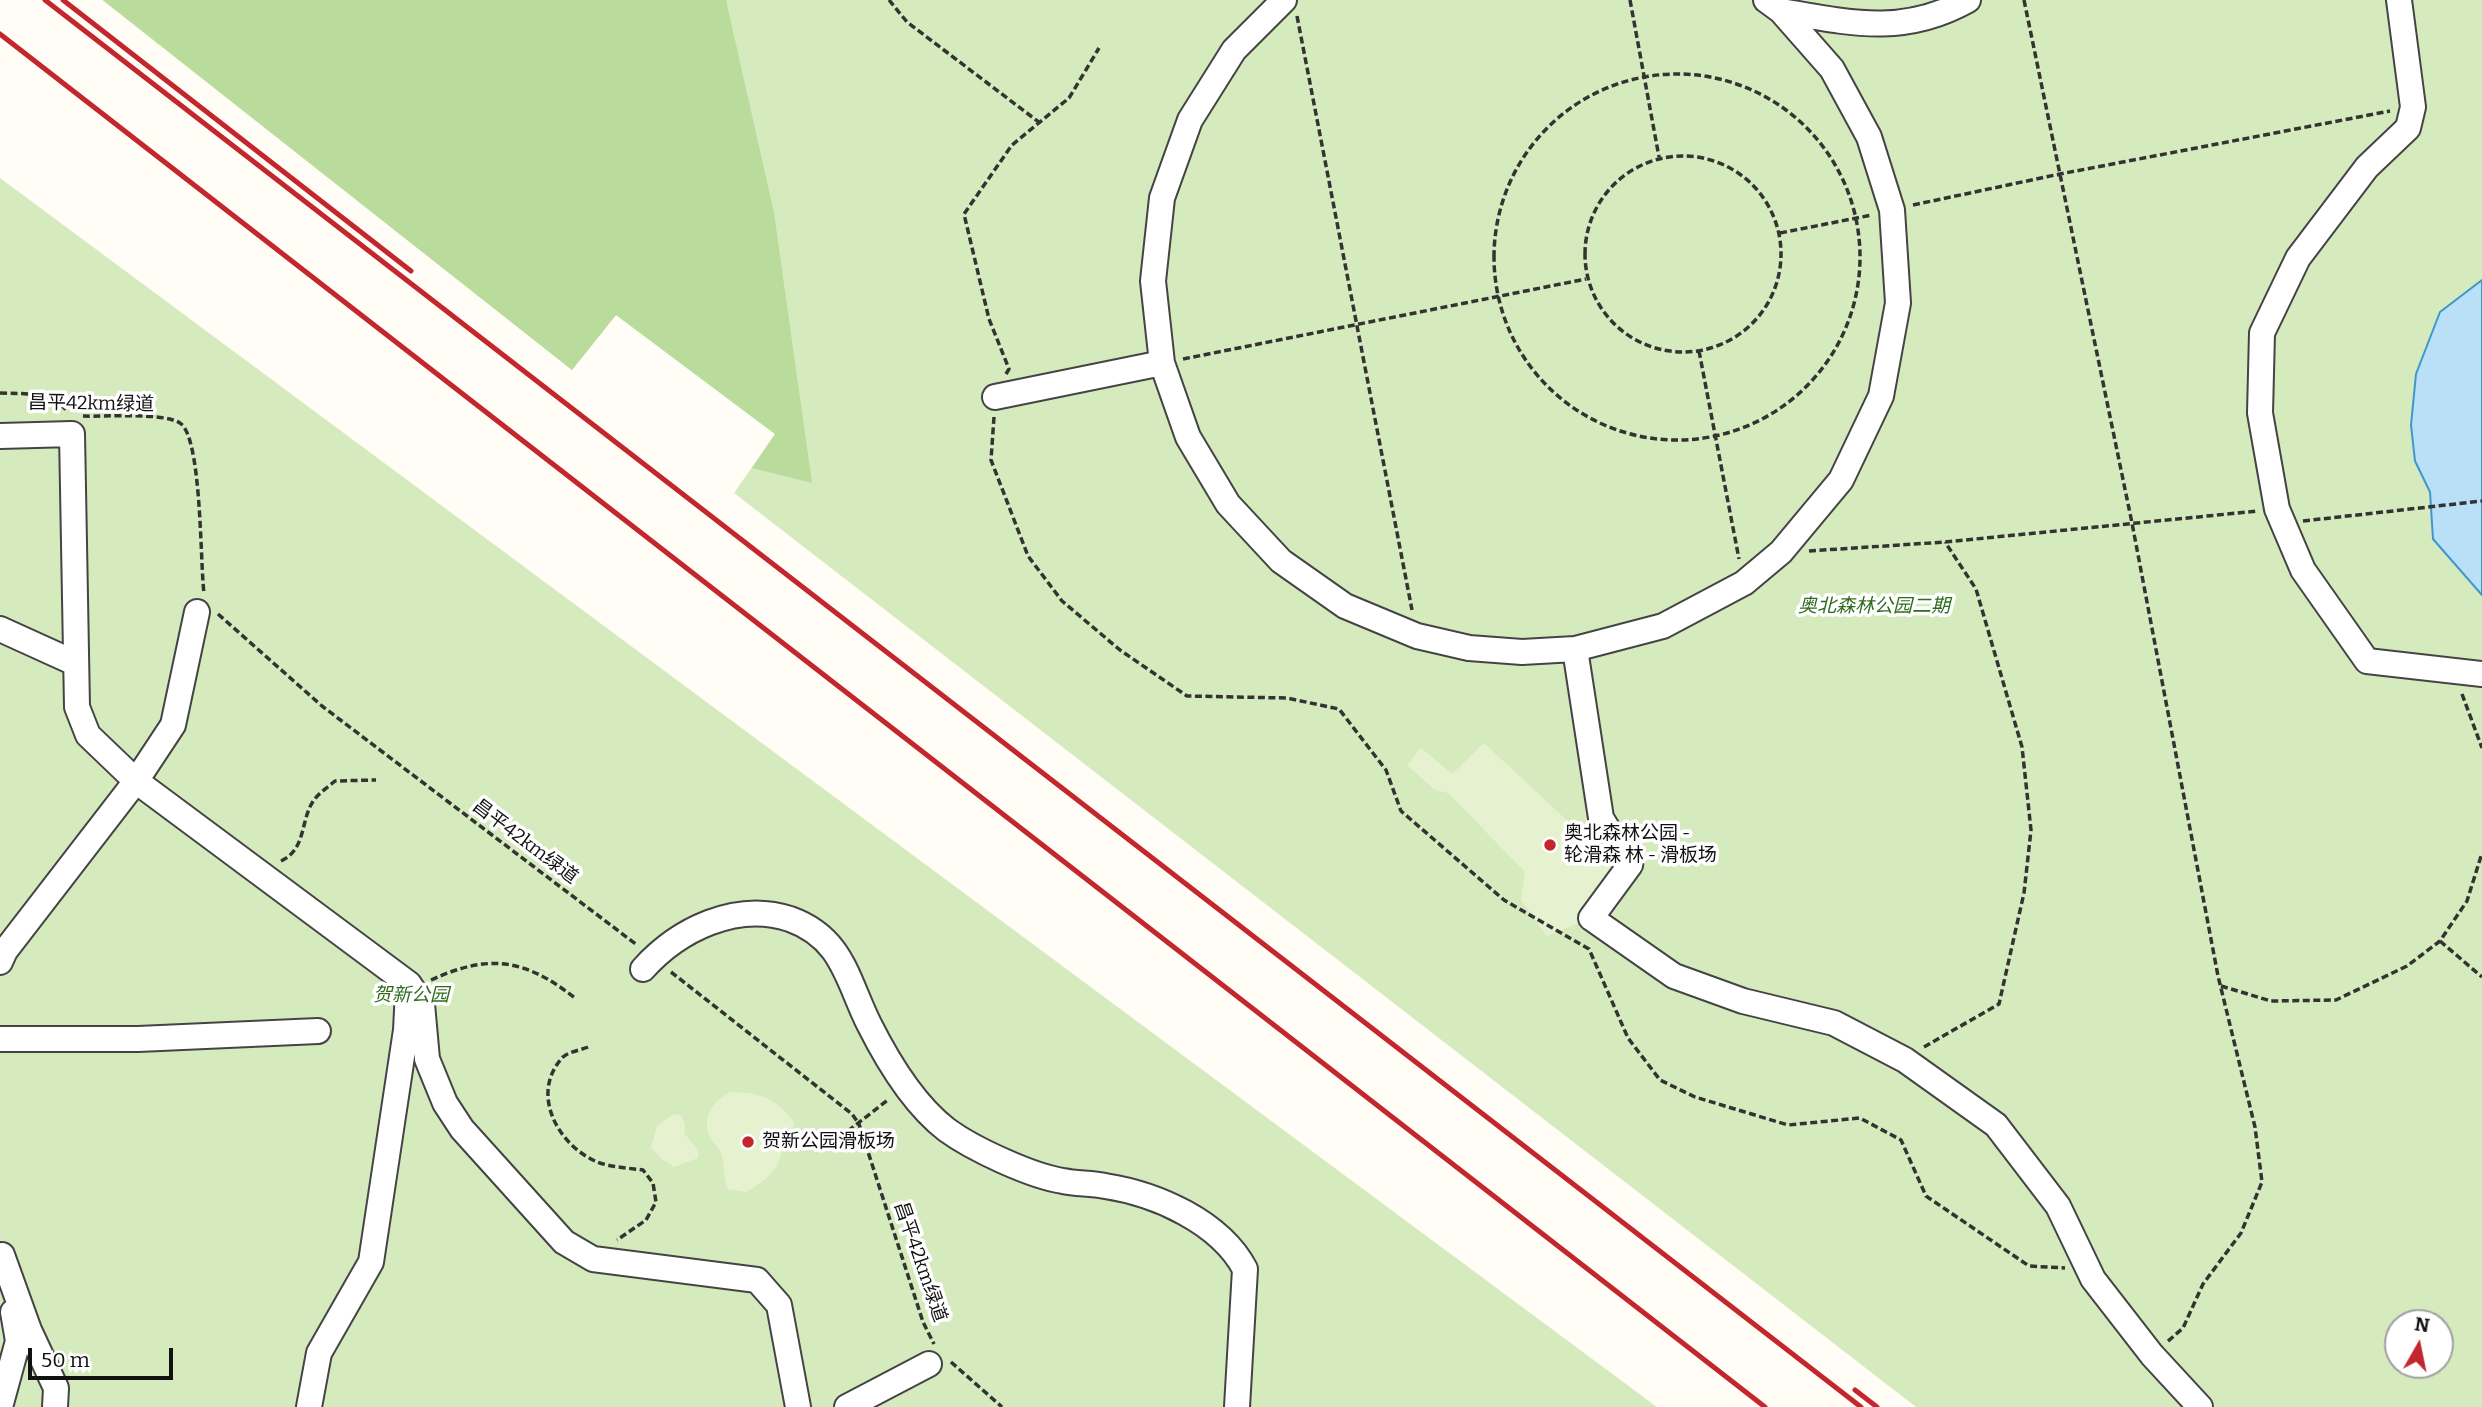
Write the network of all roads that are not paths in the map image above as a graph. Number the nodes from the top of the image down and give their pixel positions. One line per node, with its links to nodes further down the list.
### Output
1 (1968, 0): 3 (street)
2 (2399, 0): 12 (street)
3 (1774, 6): 10 (street)
4 (1290, 7): 5 (street)
5 (1163, 363): 6 (street); 10 (street)
6 (995, 397)
7 (0, 436): 11 (street)
8 (197, 612): 13 (street)
9 (0, 629): 11 (street)
10 (1574, 649): 27 (street)
11 (75, 663): 13 (street)
12 (2482, 674)
13 (136, 781): 14 (street); 16 (street)
14 (0, 962)
15 (648, 963): 26 (street)
16 (409, 984): 23 (street); 24 (street)
17 (318, 1031): 18 (street)
18 (0, 1039)
19 (1, 1254): 21 (street); 22 (street)
20 (938, 1358): 25 (street)
21 (0, 1407)
22 (55, 1407)
23 (309, 1407)
24 (798, 1407)
25 (847, 1407)
26 (1237, 1407)
27 (2200, 1407)

